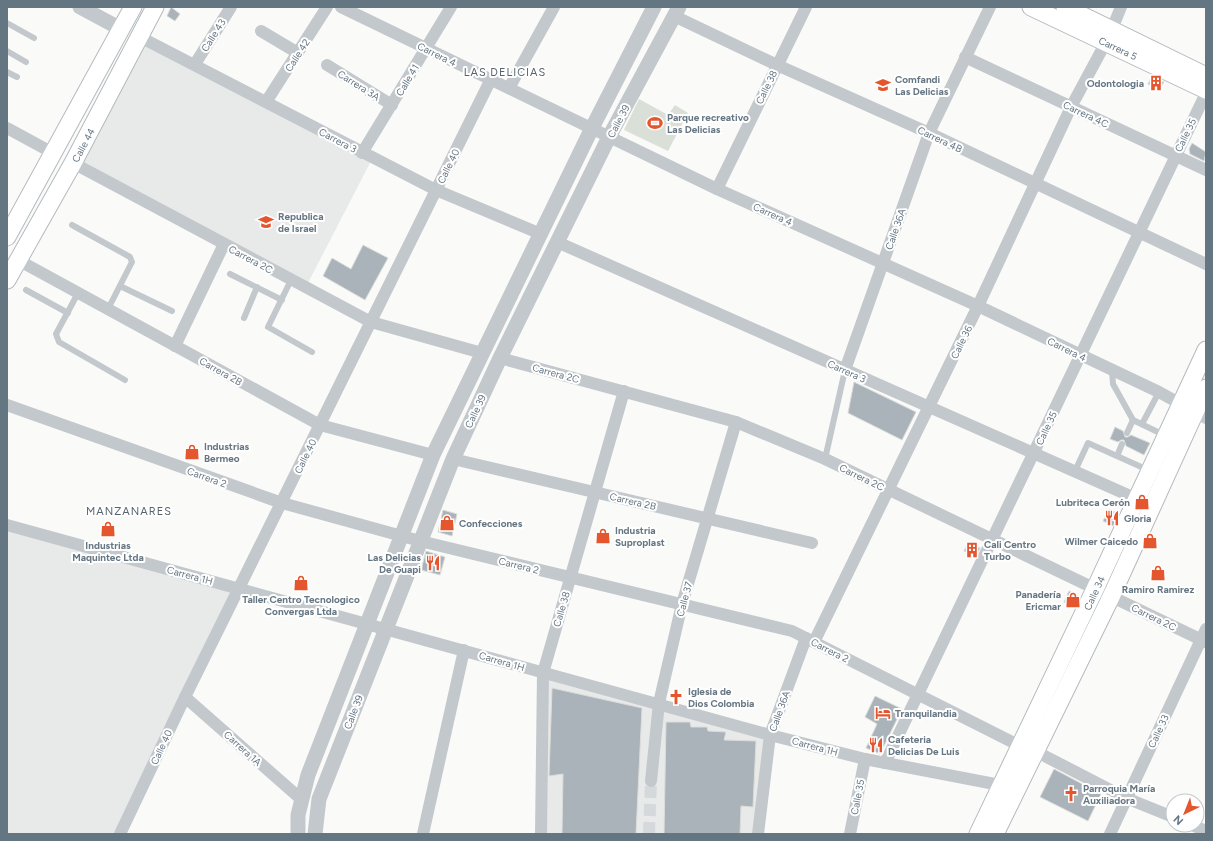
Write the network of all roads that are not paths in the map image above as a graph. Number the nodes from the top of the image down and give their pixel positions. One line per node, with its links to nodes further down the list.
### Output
1 (133, 7): 17 (main road)
2 (155, 7): 20 (main road, Calle 44)
3 (231, 7): 27 (street, Calle 43)
4 (327, 7): 24 (street, Calle 42)
5 (341, 7): 22 (street, Carrera 4)
6 (451, 7): 22 (street, Calle 41)
7 (554, 7): 34 (street)
8 (654, 7): 41 (street, Calle 39)
9 (806, 7): 29 (street, Calle 38)
10 (990, 7): 25 (street, Calle 36A)
11 (1031, 7): 19 (main road, Carrera 5)
12 (1065, 7): 19 (main road, Carrera 5)
13 (1121, 7): 19 (street, Calle 36)
14 (89, 10): 17 (street)
15 (676, 11): 29 (street, Carrera 4B); 43 (street, Calle 39)
16 (7, 23): 21 (lane)
17 (121, 29): 44 (main road)
18 (261, 31): 24 (street)
19 (1109, 36): 31 (main road, Carrera 5); 35 (main road, Carrera 5); 39 (street, Calle 36)
20 (140, 37): 27 (street, Carrera 3); 47 (main road, Calle 44)
21 (34, 38)
22 (426, 48): 33 (street, Carrera 4); 38 (street, Calle 41)
23 (7, 51): 26 (lane)
24 (298, 52): 37 (street, Calle 42)
25 (965, 57): 39 (street, Carrera 4C); 42 (street, Calle 36A)
26 (26, 62)
27 (195, 64): 37 (street, Carrera 3)
28 (327, 65): 38 (street, Carrera 3A)
29 (777, 65): 42 (street, Carrera 4B); 50 (street, Calle 38)
30 (7, 72): 32 (lane)
31 (1206, 76)
32 (17, 77)
33 (491, 80): 34 (street, Carrera 4); 51 (street, Calle 40)
34 (509, 88): 41 (street, Carrera 4)
35 (1206, 90)
36 (1206, 93): 46 (street, Calle 35)
37 (266, 102): 45 (street, Carrera 3)
38 (392, 105): 45 (street, Calle 41)
39 (1071, 107): 46 (street, Carrera 4C); 49 (street, Calle 36)
40 (7, 128): 44 (street)
41 (592, 128): 43 (street, Carrera 4); 56 (street, Calle 39)
42 (929, 132): 49 (street, Carrera 4B); 61 (street, Calle 36A)
43 (609, 137): 50 (street, Carrera 4); 58 (street, Calle 39)
44 (53, 153): 52 (main road)
45 (362, 153): 51 (street, Carrera 3)
46 (1175, 156): 48 (street, Carrera 4C); 55 (street, Calle 35)
47 (73, 163): 53 (main road, Calle 44); 59 (street, Carrera 2C)
48 (1206, 170)
49 (1034, 183): 55 (street, Carrera 4B); 71 (street, Calle 36)
50 (717, 189): 61 (street, Carrera 4)
51 (436, 190): 56 (street, Carrera 3); 76 (street, Calle 40)
52 (22, 209): 53 (main road); 57 (main road)
53 (41, 219): 60 (main road, Calle 44)
54 (72, 225): 66 (lane)
55 (1139, 233): 62 (street, Carrera 4B); 81 (street, Calle 35)
56 (541, 234): 80 (street, Calle 39)
57 (7, 237)
58 (557, 242): 82 (street, Calle 39); 83 (street, Carrera 3)
59 (224, 244): 65 (street, Carrera 2C); 77 (street)
60 (18, 260): 64 (main road, Calle 44); 69 (street, Carrera 2B)
61 (883, 263): 71 (street, Carrera 4); 83 (street, Calle 36A)
62 (1206, 264)
63 (230, 274): 67 (lane)
64 (7, 280)
65 (292, 280): 70 (lane); 76 (street, Carrera 2C)
66 (120, 286): 72 (lane); 73 (lane)
67 (257, 287): 70 (lane); 75 (lane)
68 (26, 290): 74 (lane)
69 (78, 293): 72 (street, Carrera 2B); 74 (lane)
70 (282, 300): 79 (lane)
71 (978, 306): 81 (street, Carrera 4); 90 (street, Calle 36)
72 (108, 309): 77 (street, Carrera 2B)
73 (172, 311)
74 (68, 313): 85 (lane)
75 (244, 318)
76 (371, 322): 80 (street, Carrera 2C); 95 (street, Calle 40)
77 (175, 346): 95 (street, Carrera 2B)
78 (1206, 350): 91 (main road, Calle 34)
79 (312, 352)
80 (482, 353): 100 (street, Calle 39)
81 (1080, 355): 84 (street, Carrera 4); 99 (street, Calle 35)
82 (500, 358): 87 (street, Carrera 2C); 102 (street, Calle 39)
83 (845, 370): 90 (street, Carrera 3); 103 (lane, Calle 36A)
84 (1112, 371): 88 (street, Carrera 4); 92 (lane)
85 (125, 380)
86 (1206, 388): 91 (main road, Calle 34)
87 (624, 391): 93 (street, Carrera 2C); 107 (street, Calle 38)
88 (1159, 392): 91 (street, Carrera 4); 94 (lane)
89 (7, 405): 109 (street, Carrera 2)
90 (929, 407): 99 (street, Carrera 3); 106 (street, Calle 36)
91 (1194, 412): 97 (main road, Calle 34); 119 (main road, Calle 34)
92 (1133, 420): 94 (lane); 96 (lane)
93 (736, 422): 103 (street, Carrera 2C); 110 (street, Calle 37)
94 (1142, 424): 97 (lane)
95 (320, 425): 100 (street, Carrera 2B); 109 (street, Calle 40)
96 (1127, 433)
97 (1163, 434): 104 (main road, Calle 34)
98 (1122, 444): 101 (lane)
99 (1034, 453): 105 (street, Carrera 3); 114 (street, Calle 35)
100 (433, 456): 112 (street, Calle 39)
101 (1117, 456): 104 (lane); 105 (lane)
102 (453, 459): 107 (street, Carrera 2B); 113 (street, Calle 39)
103 (826, 459): 106 (street, Carrera 2C)
104 (1147, 470): 108 (main road, Calle 34)
105 (1075, 471): 108 (street, Carrera 3)
106 (888, 490): 114 (street, Carrera 2C); 124 (street, Calle 36)
107 (595, 492): 110 (street, Carrera 2B); 116 (street, Calle 38)
108 (1138, 499): 118 (main road, Calle 34)
109 (282, 503): 112 (street, Carrera 2); 117 (street, Calle 40)
110 (708, 519): 115 (street, Carrera 2B); 120 (street, Calle 37)
111 (7, 524): 117 (street, Carrera 1H)
112 (402, 536): 113 (street, Carrera 2); 121 (street, Calle 39)
113 (420, 540): 116 (street, Carrera 2); 122 (street, Calle 39)
114 (992, 540): 118 (street, Carrera 2C); 127 (street, Calle 35)
115 (812, 543)
116 (570, 577): 120 (street, Carrera 2); 126 (street, Calle 38)
117 (239, 589): 121 (street, Carrera 1H); 128 (street, Calle 40)
118 (1095, 589): 119 (street, Carrera 2C); 131 (main road, Calle 34)
119 (1111, 597): 123 (street, Carrera 2C); 131 (main road, Calle 34)
120 (682, 604): 124 (street, Carrera 2); 129 (street, Calle 37)
121 (368, 624): 122 (street, Carrera 1H); 137 (street, Calle 39)
122 (385, 629): 125 (street, Carrera 1H); 141 (street, Calle 39)
123 (1204, 637): 136 (street, Calle 33)
124 (810, 640): 127 (street, Carrera 2); 130 (street, Calle 36A)
125 (464, 650): 126 (street, Carrera 1H); 142 (street)
126 (542, 673): 129 (street, Carrera 1H); 143 (street, Calle 38)
127 (918, 695): 131 (street, Carrera 2); 133 (street, Calle 35)
128 (185, 697): 137 (street, Carrera 1A); 139 (street, Calle 40)
129 (658, 703): 130 (street, Carrera 1H); 134 (street, Calle 37)
130 (770, 734): 132 (street, Carrera 1H); 144 (street, Calle 36A)
131 (1027, 748): 135 (main road, Calle 34); 136 (street, Carrera 2); 147 (main road, Calle 34)
132 (865, 759): 133 (street, Carrera 1H); 145 (street, Calle 35)
133 (885, 763): 135 (street, Carrera 1H)
134 (651, 781)
135 (1000, 785): 146 (main road, Calle 34)
136 (1126, 798): 138 (street, Carrera 2); 148 (street, Calle 33)
137 (302, 800): 140 (street, Calle 39)
138 (1165, 814)
139 (120, 834)
140 (298, 834)
141 (315, 834)
142 (423, 834)
143 (541, 834)
144 (758, 834)
145 (850, 834)
146 (978, 834)
147 (995, 834)
148 (1110, 834)

